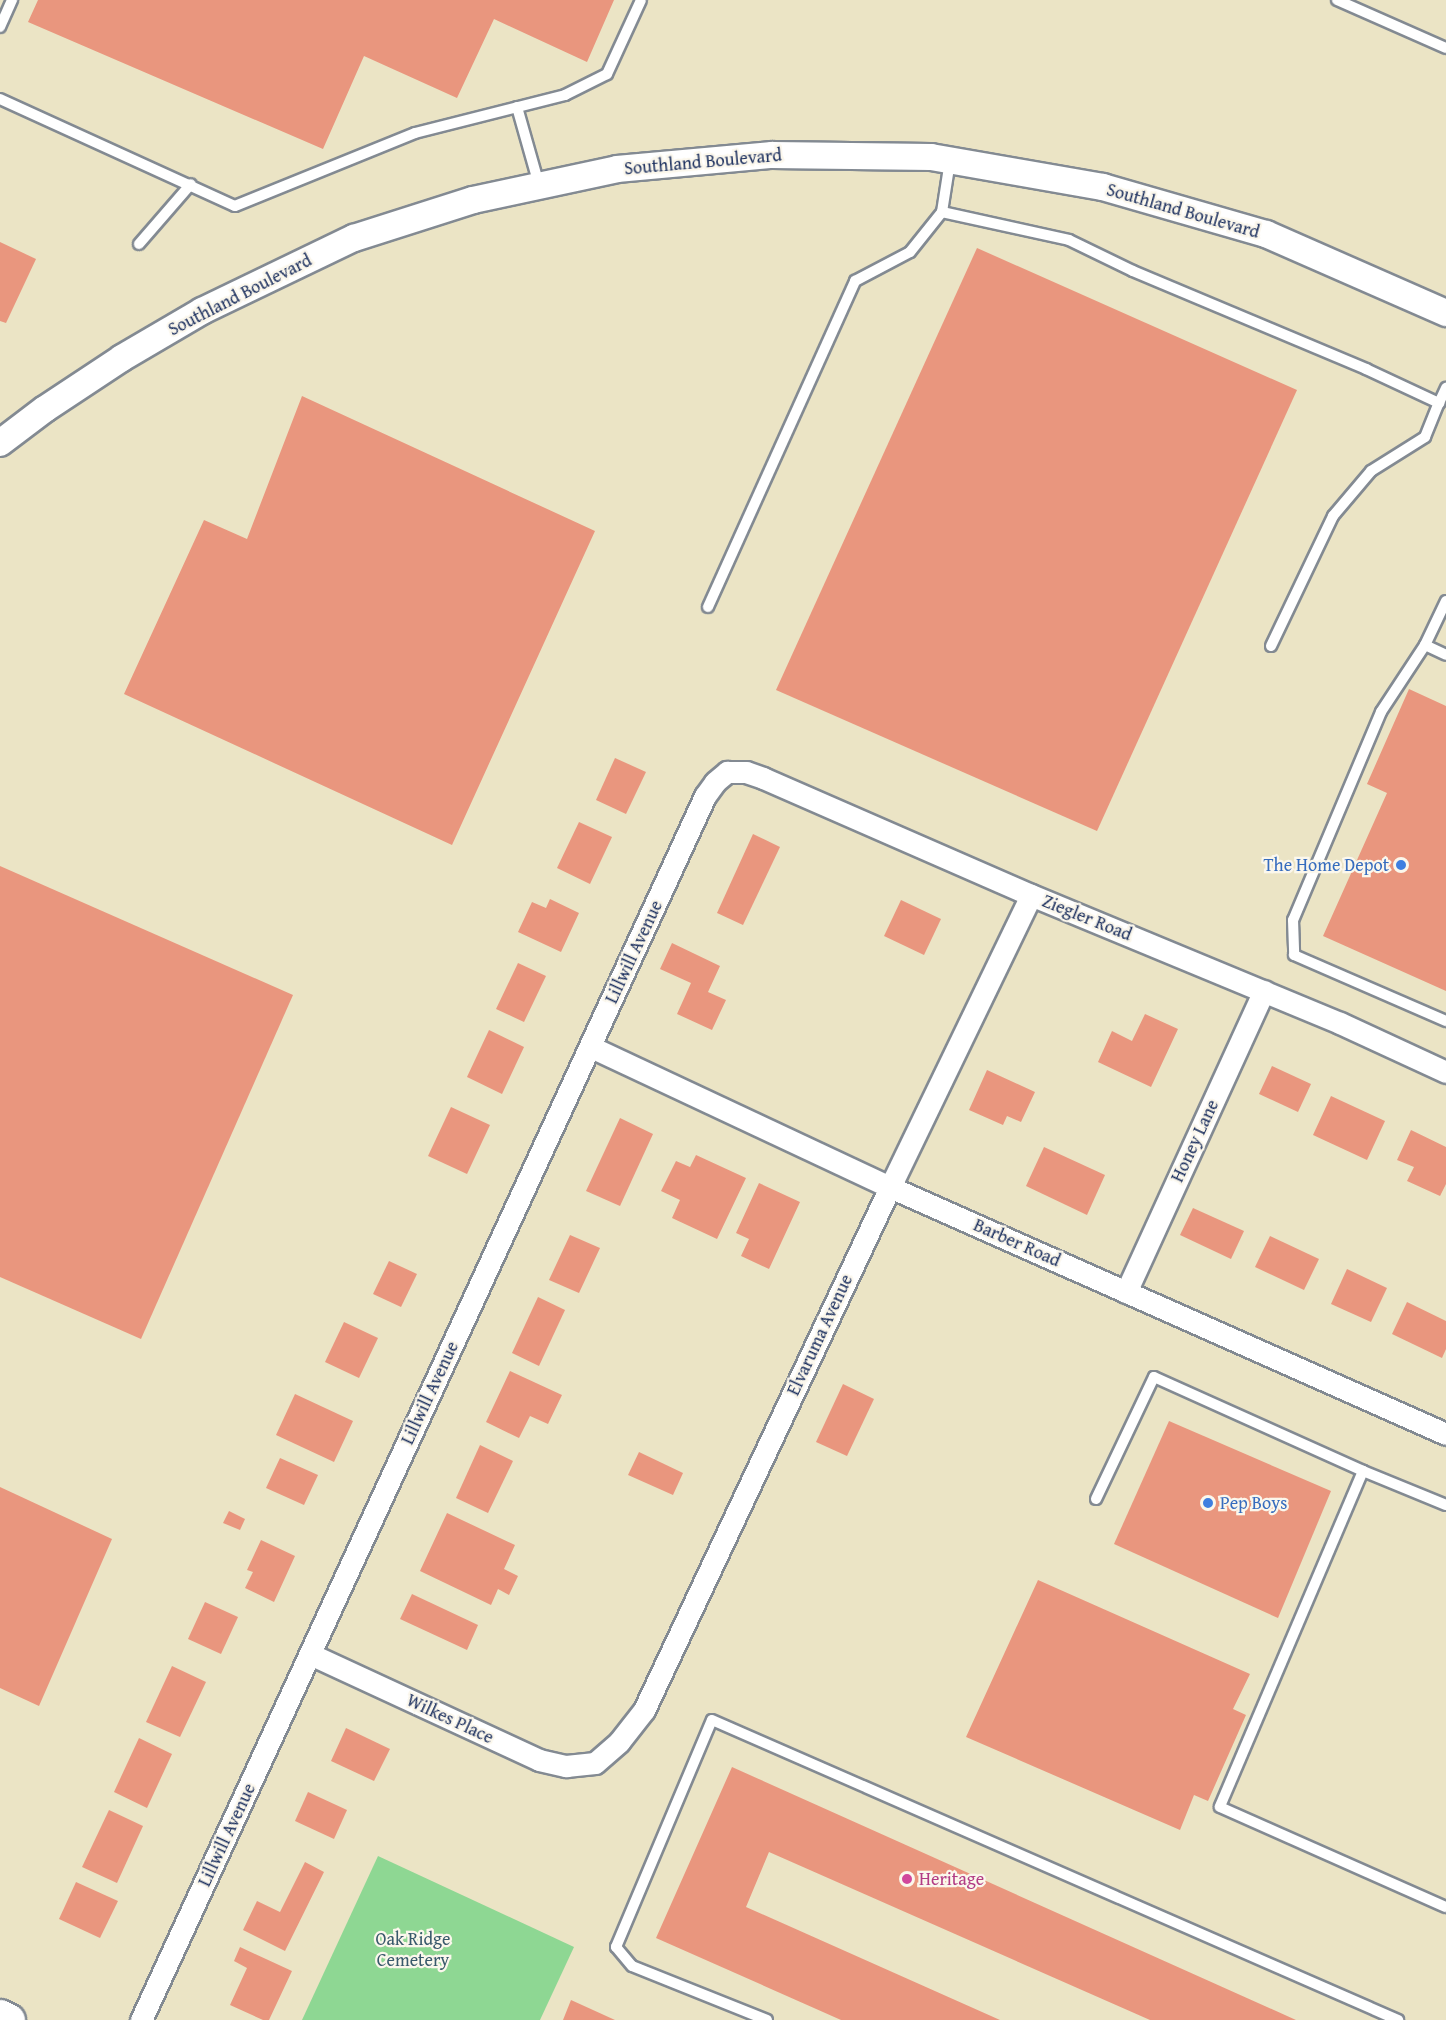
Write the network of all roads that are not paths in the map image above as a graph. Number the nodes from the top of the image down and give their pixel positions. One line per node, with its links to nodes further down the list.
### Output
1 (12, 0): 4 (lane)
2 (641, 0): 7 (lane)
3 (1337, 0): 5 (lane)
4 (0, 27)
5 (1446, 48)
6 (0, 99): 9 (lane)
7 (517, 107): 9 (lane); 10 (lane)
8 (950, 161): 10 (street, Southland Boulevard); 11 (lane); 13 (street, Southland Boulevard)
9 (191, 184): 12 (lane)
10 (539, 186): 16 (street, Southland Boulevard)
11 (942, 212): 15 (lane); 18 (lane)
12 (139, 244)
13 (1446, 313)
14 (1446, 388): 15 (lane)
15 (1439, 404): 19 (lane)
16 (0, 443)
17 (1446, 601): 20 (lane)
18 (708, 607)
19 (1271, 645)
20 (1425, 645): 21 (lane); 25 (lane)
21 (1446, 655)
22 (727, 772): 23 (street, Ziegler Road); 26 (street, Lillwill Avenue)
23 (1031, 896): 24 (street, Ziegler Road); 28 (street, Elvaruma Avenue)
24 (1264, 991): 27 (street, Ziegler Road); 29 (street, Honey Lane)
25 (1446, 1021)
26 (591, 1047): 28 (street, Barber Road); 34 (street, Lillwill Avenue)
27 (1446, 1072)
28 (890, 1187): 29 (street, Barber Road); 35 (street, Elvaruma Avenue)
29 (1126, 1292): 30 (street, Barber Road)
30 (1446, 1434)
31 (1364, 1471): 32 (lane); 33 (lane); 36 (lane)
32 (1096, 1499)
33 (1446, 1506)
34 (310, 1654): 35 (street, Wilkes Place); 39 (street, Lillwill Avenue)
35 (595, 1762)
36 (1446, 1907)
37 (0, 2016): 38 (main road)
38 (8, 2020)
39 (141, 2020)
40 (767, 2020): 41 (lane)
41 (1398, 2020)

